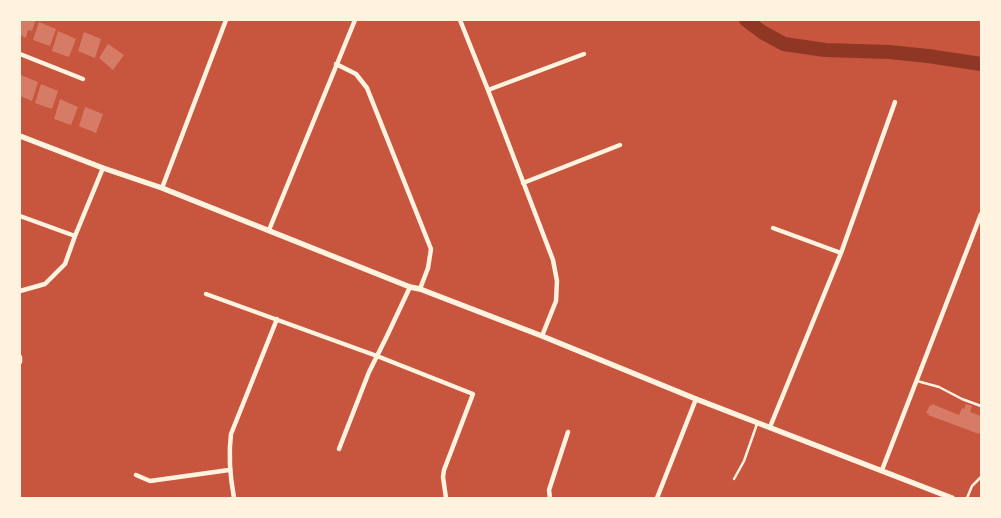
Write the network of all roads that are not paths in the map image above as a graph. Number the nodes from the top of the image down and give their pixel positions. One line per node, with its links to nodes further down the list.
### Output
1 (226, 20): 14 (street)
2 (355, 20): 6 (street)
3 (460, 20): 8 (street)
4 (20, 54): 7 (street)
5 (584, 54): 8 (street)
6 (336, 64): 18 (street); 22 (street)
7 (83, 79)
8 (488, 90): 13 (street)
9 (895, 102): 20 (street)
10 (20, 136): 12 (street)
11 (620, 145): 13 (street)
12 (103, 168): 14 (street); 19 (street)
13 (522, 182): 26 (street)
14 (162, 188): 18 (street)
15 (981, 214): 30 (street)
16 (20, 216): 19 (street)
17 (773, 228): 20 (street)
18 (268, 230): 21 (street)
19 (75, 236): 23 (street)
20 (841, 253): 34 (street)
21 (410, 286): 22 (street); 27 (street)
22 (420, 289): 26 (street)
23 (20, 291)
24 (206, 294): 25 (street)
25 (277, 319): 27 (street); 37 (street)
26 (542, 336): 31 (street)
27 (377, 356): 36 (street); 43 (street)
28 (20, 357): 29 (street)
29 (20, 362)
30 (917, 381): 32 (lane); 38 (street)
31 (696, 399): 33 (street); 45 (street)
32 (981, 406)
33 (758, 422): 34 (street); 41 (lane)
34 (770, 427): 38 (street)
35 (568, 432): 44 (street)
36 (338, 449)
37 (229, 470): 39 (street); 42 (street)
38 (882, 470): 46 (street)
39 (136, 475)
40 (981, 476): 47 (lane)
41 (734, 479)
42 (234, 498)
43 (446, 498)
44 (550, 498)
45 (657, 498)
46 (952, 498)
47 (967, 498)

